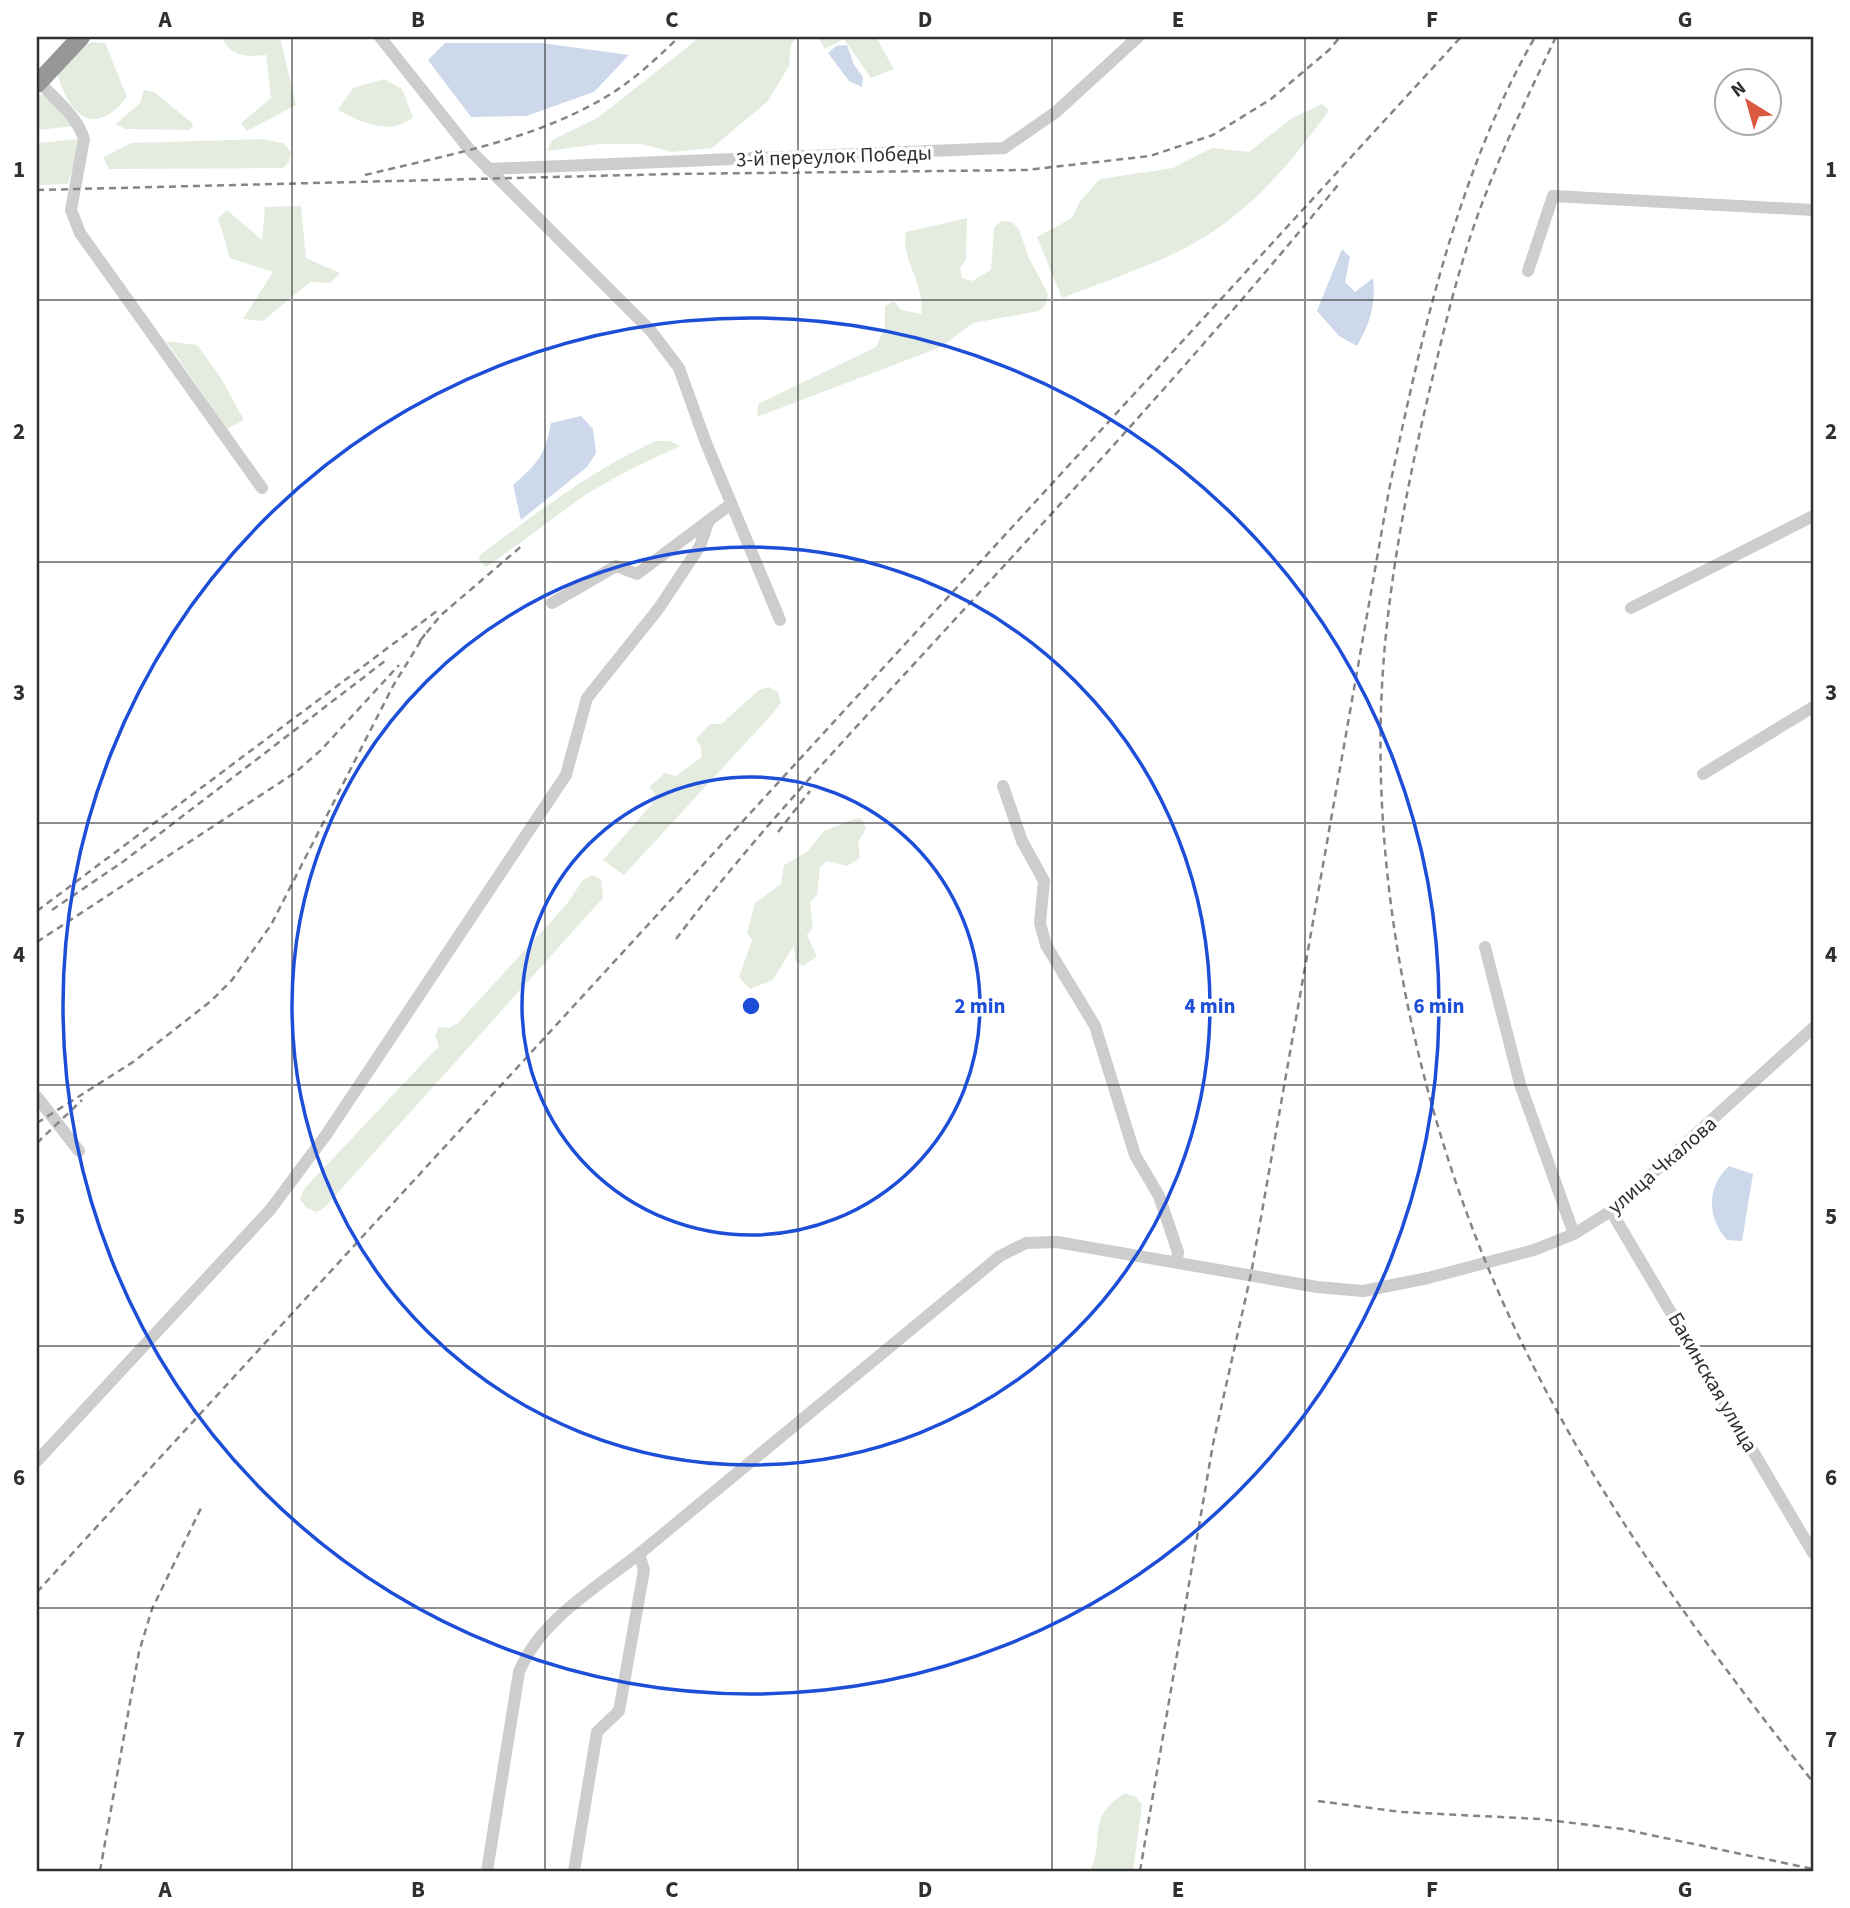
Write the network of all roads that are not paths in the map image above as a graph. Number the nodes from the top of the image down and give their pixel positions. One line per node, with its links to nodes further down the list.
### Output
1 (81, 37): 4 (highway)
2 (380, 37): 5 (street)
3 (1138, 37): 5 (street, 3-й переулок Победы)
4 (38, 83): 8 (street)
5 (488, 169): 9 (street)
6 (1813, 210): 7 (street)
7 (1528, 271)
8 (262, 488)
9 (730, 504): 11 (street); 14 (street)
10 (1813, 516): 13 (street)
11 (709, 520): 12 (street); 25 (street)
12 (552, 603)
13 (1631, 608)
14 (780, 620)
15 (1813, 707): 16 (street)
16 (1703, 774)
17 (1003, 786): 24 (street)
18 (1485, 947): 23 (street)
19 (1813, 1028): 22 (street, улица Чкалова)
20 (37, 1097): 21 (street)
21 (79, 1151)
22 (1611, 1211): 23 (street, улица Чкалова); 26 (street, Бакинская улица)
23 (1574, 1234): 24 (street, улица Чкалова)
24 (1177, 1260): 27 (street, улица Чкалова)
25 (37, 1461)
26 (1813, 1553)
27 (639, 1554): 28 (street, улица Чкалова); 29 (street)
28 (487, 1871)
29 (575, 1871)

